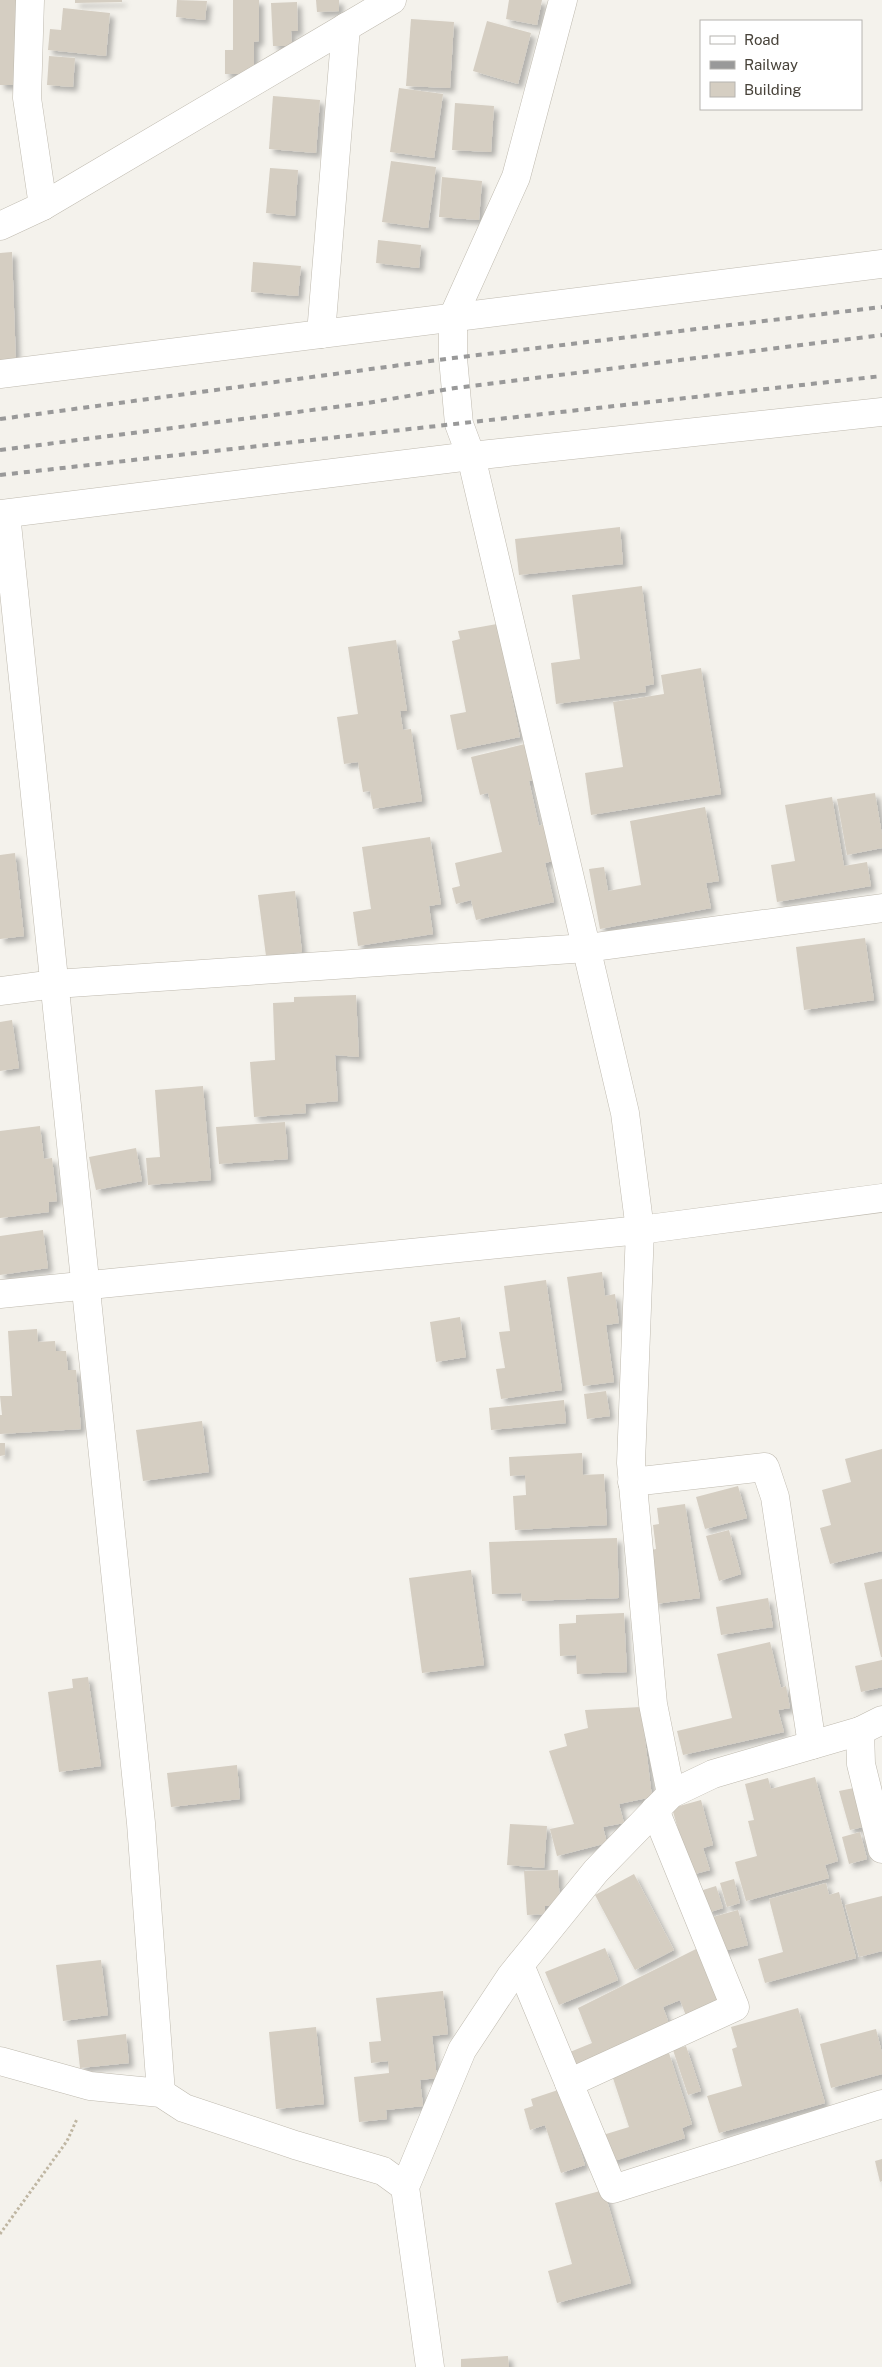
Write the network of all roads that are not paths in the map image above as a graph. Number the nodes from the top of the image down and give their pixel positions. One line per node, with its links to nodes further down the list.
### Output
1 (30, 0): 5 (street)
2 (392, 0): 4 (street)
3 (563, 0): 8 (street)
4 (346, 27): 5 (street); 9 (street)
5 (43, 206): 6 (street)
6 (0, 226)
7 (882, 264): 8 (street)
8 (453, 317): 9 (street); 12 (street)
9 (321, 334): 10 (street)
10 (0, 374)
11 (882, 412): 12 (street)
12 (471, 456): 13 (street); 15 (street)
13 (3, 514): 16 (street)
14 (882, 908): 15 (street)
15 (587, 948): 16 (street); 19 (street)
16 (55, 984): 17 (street); 20 (street)
17 (0, 991)
18 (882, 1198): 19 (street)
19 (640, 1230): 20 (street); 22 (street)
20 (86, 1284): 21 (street); 30 (street)
21 (0, 1294)
22 (632, 1482): 24 (street); 25 (street)
23 (871, 1725): 24 (street); 26 (street)
24 (812, 1745): 25 (street)
25 (663, 1802): 27 (street); 29 (street)
26 (882, 1849)
27 (520, 1965): 29 (street); 32 (street)
28 (0, 2061): 30 (street)
29 (569, 2083): 31 (street)
30 (161, 2093): 32 (street)
31 (882, 2104)
32 (405, 2187): 33 (street)
33 (430, 2367)

